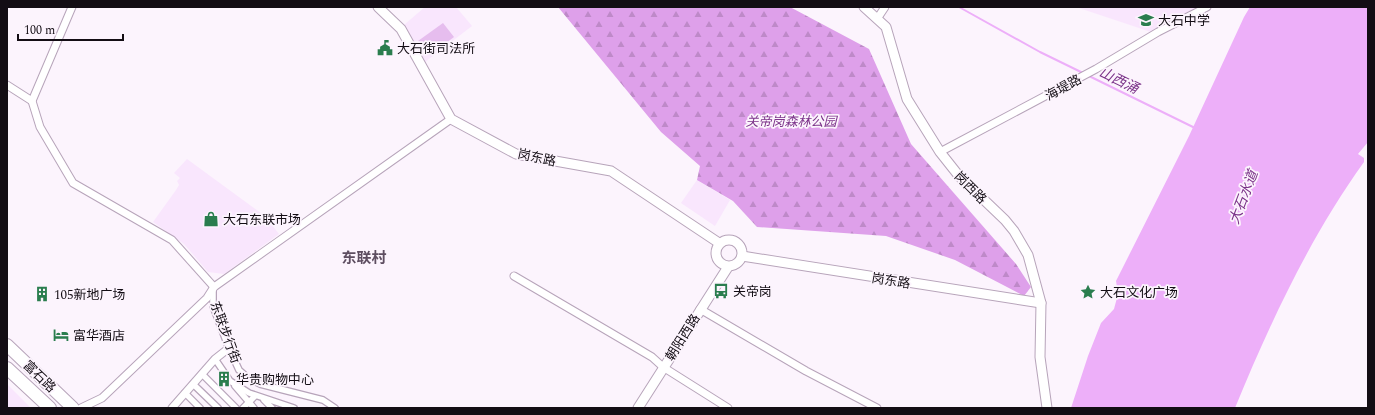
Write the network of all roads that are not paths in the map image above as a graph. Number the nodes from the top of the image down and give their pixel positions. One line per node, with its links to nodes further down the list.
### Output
1 (72, 7): 8 (street)
2 (378, 7): 9 (street)
3 (864, 7): 6 (street, 岗西路)
4 (885, 7): 6 (street)
5 (1206, 7): 10 (street, 海堤路)
6 (877, 19): 10 (street, 岗西路)
7 (7, 85): 8 (street)
8 (32, 101): 15 (street)
9 (451, 119): 11 (street, 岗东路); 15 (street)
10 (940, 152): 16 (street, 岗西路)
11 (719, 244): 12 (street); 13 (street)
12 (742, 256): 13 (street); 16 (street, 岗东路)
13 (728, 266): 17 (street, 朝阳西路)
14 (514, 276): 21 (street)
15 (214, 287): 19 (street, 东联步行街); 34 (street)
16 (1041, 303): 24 (street, 岗西路)
17 (700, 309): 21 (street, 朝阳西路); 45 (street)
18 (7, 345): 33 (highway, 富石路)
19 (229, 348): 20 (street); 42 (street, 东联步行街)
20 (215, 359): 23 (street); 25 (street)
21 (663, 367): 43 (street, 朝阳西路); 44 (street)
22 (7, 368): 32 (highway, 富石路)
23 (202, 374): 26 (street); 37 (street)
24 (1043, 379): 46 (street); 47 (street)
25 (230, 381): 28 (street); 30 (street)
26 (193, 384): 27 (street); 36 (street)
27 (185, 393): 31 (street); 35 (street)
28 (255, 396): 29 (street); 30 (street)
29 (263, 398): 40 (street); 41 (street)
30 (249, 403): 38 (street); 39 (street)
31 (176, 406)
32 (50, 408)
33 (73, 408)
34 (81, 408)
35 (200, 408)
36 (218, 408)
37 (236, 408)
38 (243, 408)
39 (254, 408)
40 (272, 408)
41 (292, 408)
42 (334, 408)
43 (638, 408)
44 (728, 408)
45 (877, 408)
46 (1042, 408)
47 (1047, 408)

